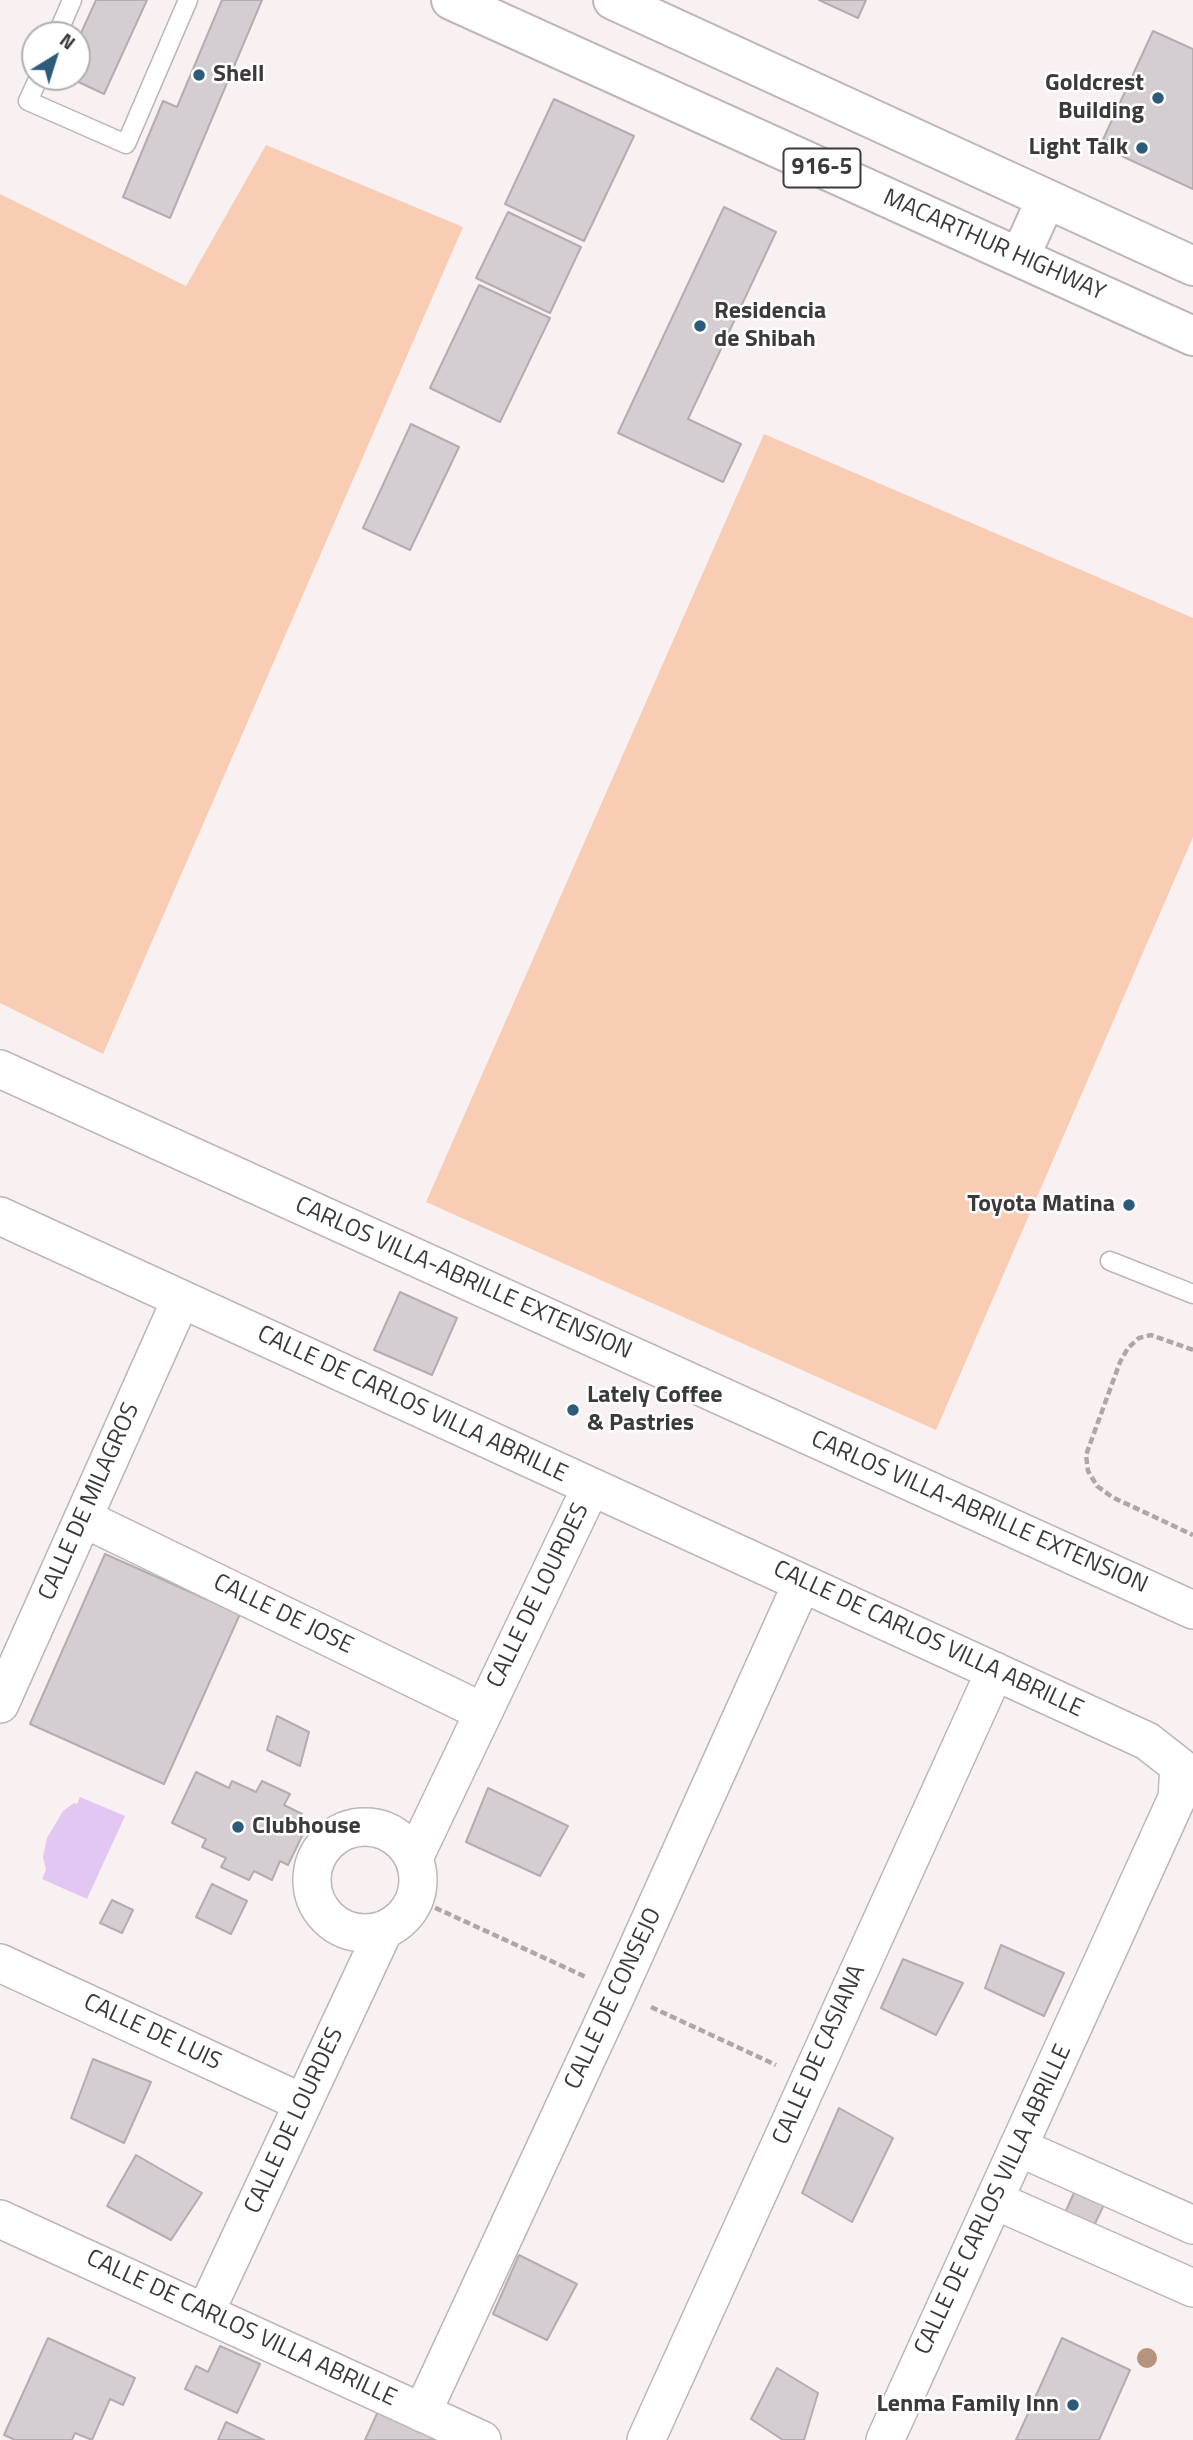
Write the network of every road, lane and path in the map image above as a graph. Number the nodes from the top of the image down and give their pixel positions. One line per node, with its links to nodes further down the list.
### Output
1 (72, 0): 5 (lane)
2 (188, 0): 6 (lane)
3 (451, 0): 8 (main road, MACARTHUR HIGHWAY / 916-5)
4 (613, 0): 7 (main road, 916-5)
5 (63, 21)
6 (33, 91)
7 (1046, 199): 8 (main road); 9 (main road, 916-5)
8 (1020, 257): 10 (main road, MACARTHUR HIGHWAY / 916-5)
9 (1193, 266)
10 (1193, 336)
11 (0, 1069): 21 (street, CARLOS VILLA-ABRILLE EXTENSION)
12 (0, 1216): 15 (street, CALLE DE CARLOS VILLA ABRILLE)
13 (1110, 1261): 14 (lane)
14 (1193, 1294)
15 (181, 1299): 17 (street, CALLE DE CARLOS VILLA ABRILLE); 18 (street, CALLE DE MILAGROS)
16 (1193, 1350): 19 (path)
17 (591, 1486): 20 (street, CALLE DE CARLOS VILLA ABRILLE); 24 (street, CALLE DE LOURDES)
18 (83, 1518): 23 (street, CALLE DE MILAGROS); 24 (street, CALLE DE JOSE)
19 (1193, 1535)
20 (802, 1583): 22 (street, CALLE DE CARLOS VILLA ABRILLE); 37 (street, CALLE DE CONSEJO)
21 (1193, 1610)
22 (995, 1671): 29 (street, CALLE DE CARLOS VILLA ABRILLE); 39 (street, CALLE DE CASIANA)
23 (0, 1704)
24 (483, 1712): 25 (street, CALLE DE LOURDES)
25 (414, 1858): 26 (street); 26 (street)
26 (384, 1930): 28 (street, CALLE DE LOURDES)
27 (0, 1963): 28 (street, CALLE DE LUIS)
28 (303, 2103): 36 (street, CALLE DE LOURDES)
29 (1018, 2147): 30 (street, CALLE DE CARLOS VILLA ABRILLE); 31 (street)
30 (994, 2200): 34 (street); 40 (street, CALLE DE CARLOS VILLA ABRILLE)
31 (1160, 2211): 33 (street); 34 (street)
32 (0, 2219): 36 (street, CALLE DE CARLOS VILLA ABRILLE)
33 (1193, 2225)
34 (1136, 2263): 35 (street)
35 (1193, 2288)
36 (205, 2313): 37 (street, CALLE DE CARLOS VILLA ABRILLE)
37 (422, 2413): 38 (street, CALLE DE CARLOS VILLA ABRILLE)
38 (482, 2440)
39 (646, 2440)
40 (885, 2440)

